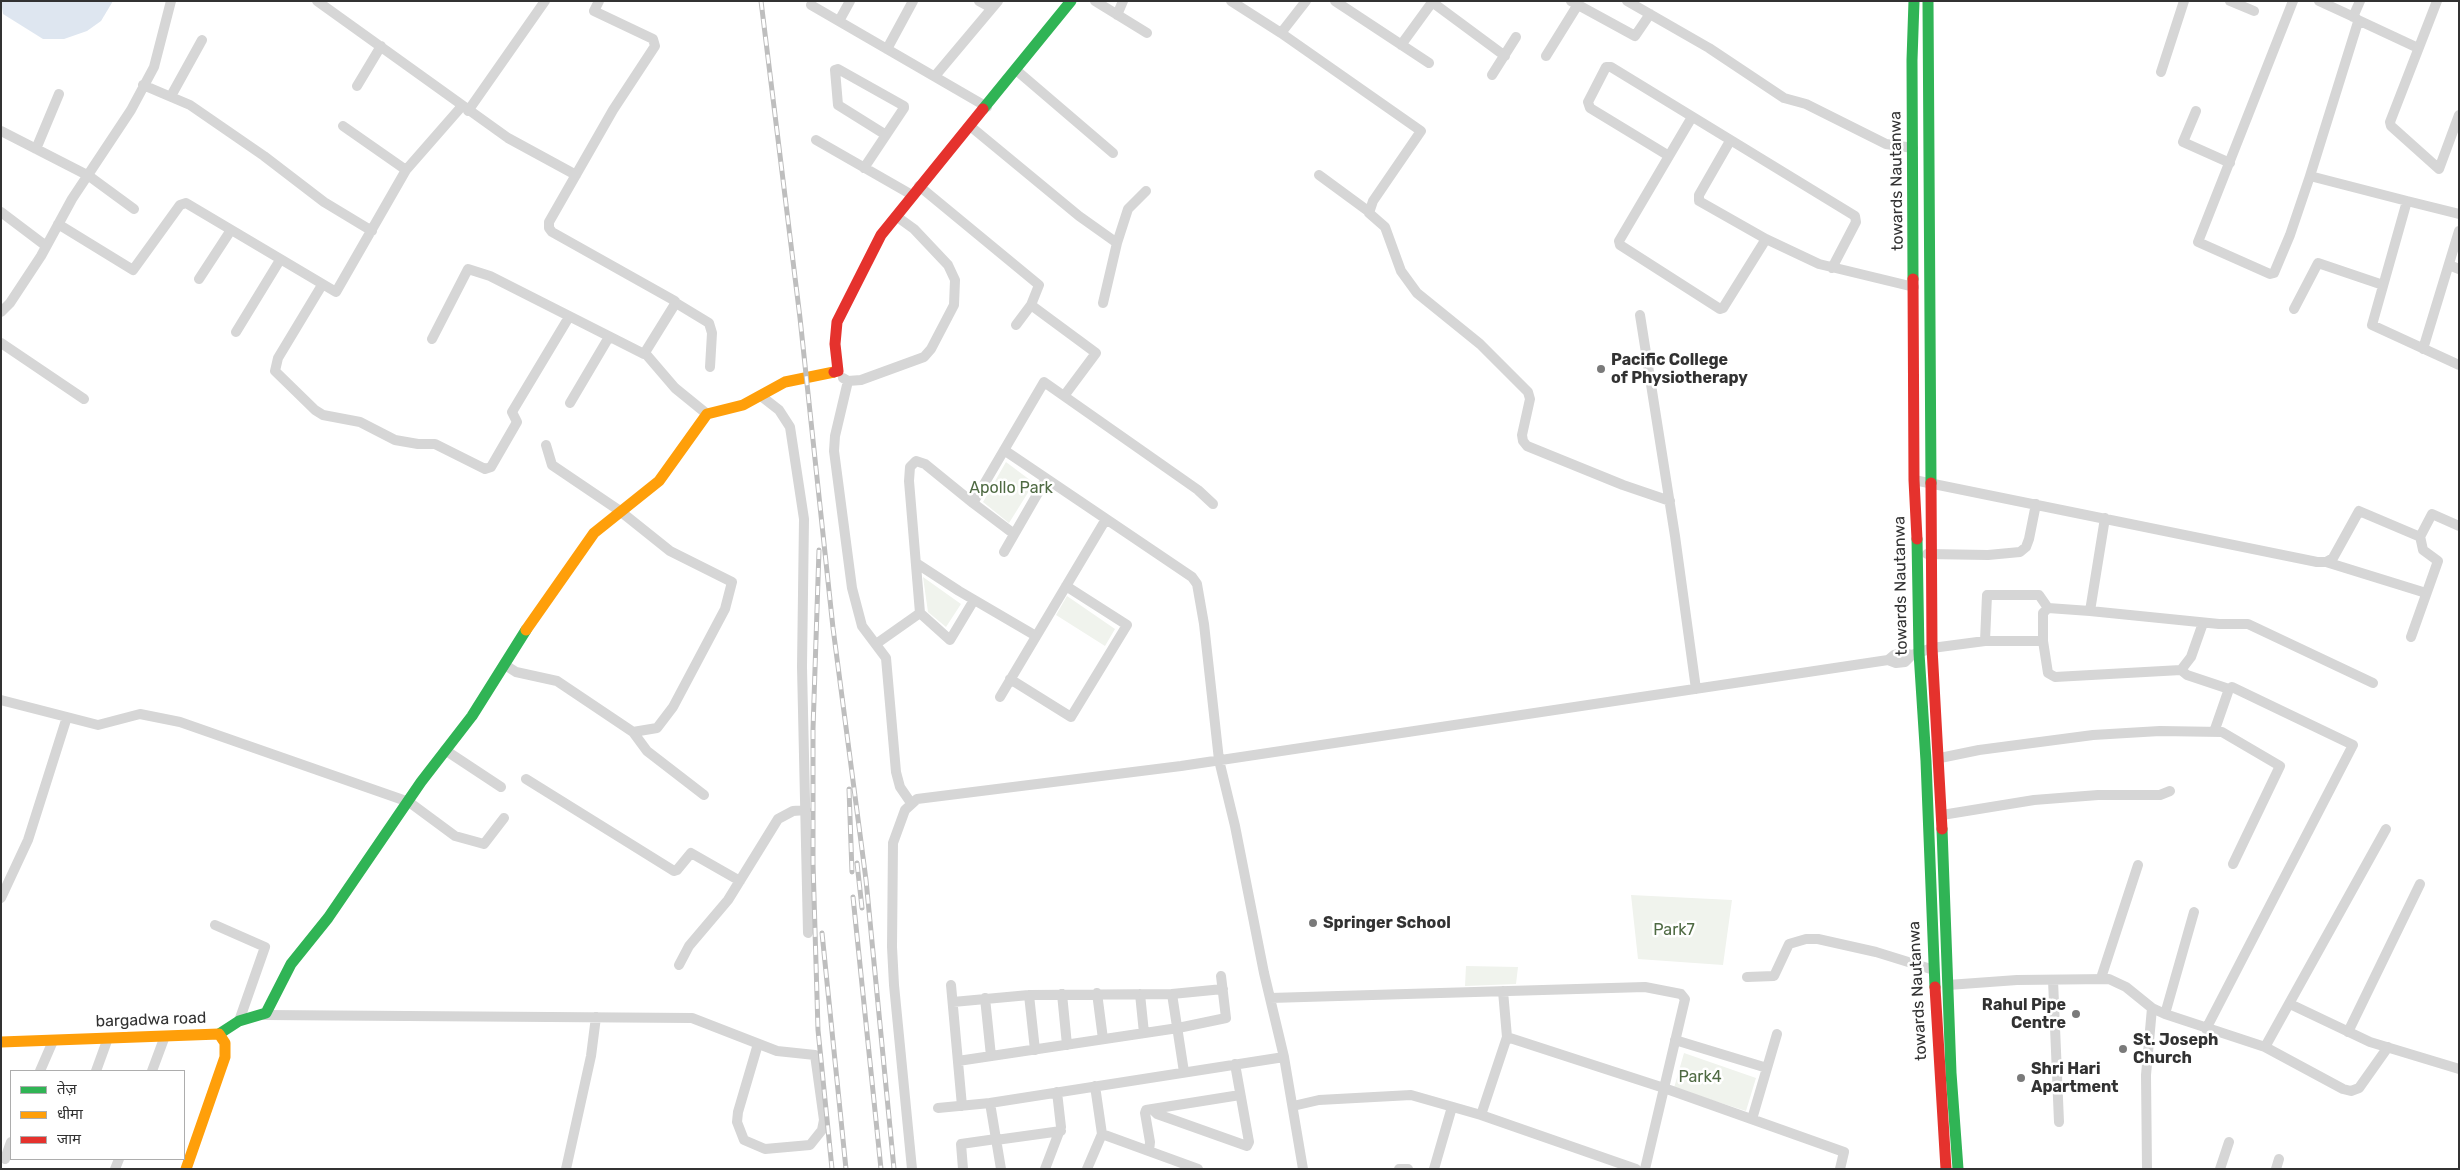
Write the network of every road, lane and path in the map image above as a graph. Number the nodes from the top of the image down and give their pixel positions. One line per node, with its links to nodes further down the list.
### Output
1 (171, 1): 47 (street)
2 (317, 1): 37 (street)
3 (546, 1): 52 (street)
4 (599, 1): 69 (street)
5 (850, 1): 31 (street)
6 (913, 1): 39 (street)
7 (979, 1): 26 (street)
8 (1071, 1): 43 (main road)
9 (1095, 1): 29 (street)
10 (1123, 1): 29 (street)
11 (1230, 1): 33 (street)
12 (1306, 1): 33 (street)
13 (1335, 1): 36 (street)
14 (1432, 1): 36 (street); 40 (street)
15 (1627, 1): 28 (street)
16 (1914, 1): 62 (main road, towards Nautanwa)
17 (1928, 1): 123 (main road)
18 (2184, 1): 44 (street)
19 (2230, 1): 27 (street)
20 (2294, 1): 66 (street)
21 (2319, 1): 30 (street)
22 (2360, 1): 30 (street)
23 (2437, 1): 38 (street)
24 (1574, 4): 28 (street); 41 (street)
25 (811, 5): 31 (street)
26 (995, 5): 46 (street)
27 (2254, 11)
28 (1650, 14): 62 (street)
29 (1117, 15): 32 (street)
30 (2356, 18): 38 (street); 72 (street)
31 (839, 21): 39 (street)
32 (1147, 33)
33 (1281, 33): 77 (street)
34 (1516, 37): 40 (street)
35 (202, 40): 50 (street)
36 (1401, 45): 42 (street)
37 (381, 46): 48 (street); 52 (street)
38 (2418, 48): 54 (street)
39 (887, 49): 46 (street)
40 (1505, 56): 45 (street)
41 (1546, 56)
42 (1429, 62)
43 (1016, 70): 51 (main road); 64 (street)
44 (2161, 72)
45 (1492, 75)
46 (935, 76): 51 (street)
47 (144, 85): 50 (street); 71 (street)
48 (357, 86)
49 (59, 94): 63 (street)
50 (171, 96): 83 (street)
51 (987, 107): 57 (main road)
52 (465, 109): 68 (street); 69 (street)
53 (2196, 111): 66 (street)
54 (2459, 115)
55 (1692, 117): 61 (street); 65 (street); 65 (street)
56 (343, 126): 68 (street)
57 (970, 126): 73 (main road); 86 (street)
58 (1, 131): 63 (street)
59 (886, 136): 59 (street); 67 (street)
60 (816, 140): 67 (street)
61 (1730, 141): 85 (street); 90 (street)
62 (1913, 148): 95 (main road, towards Nautanwa)
63 (36, 149): 71 (street)
64 (1113, 152)
65 (1669, 156): 85 (street)
66 (2230, 163): 72 (street)
67 (864, 168): 73 (street)
68 (406, 170): 83 (street)
69 (576, 175): 96 (street)
70 (1319, 175): 77 (street)
71 (89, 176): 76 (street); 81 (street)
72 (2310, 176): 75 (street)
73 (915, 191): 80 (main road); 98 (street)
74 (1146, 191): 86 (street)
75 (2407, 201): 79 (street); 94 (street)
76 (134, 209)
77 (1368, 211): 124 (street)
78 (1, 212): 87 (street)
79 (2459, 214)
80 (896, 216): 112 (main road); 113 (street)
81 (58, 224): 82 (street); 87 (street)
82 (231, 230): 88 (street); 92 (street)
83 (372, 231): 93 (street)
84 (2459, 231): 89 (street)
85 (1766, 239): 90 (street)
86 (1117, 242): 97 (street)
87 (46, 246): 99 (street)
88 (280, 260): 93 (street); 104 (street)
89 (2448, 265): 91 (street); 108 (street)
90 (1832, 268): 95 (street)
91 (2459, 268)
92 (199, 279)
93 (322, 285): 102 (street)
94 (2383, 285): 100 (street); 108 (street)
95 (1914, 287): 122 (main road, towards Nautanwa)
96 (676, 303): 109 (street); 111 (street)
97 (1103, 303)
98 (1031, 305): 103 (street); 115 (street)
99 (3, 307)
100 (2294, 309)
101 (1640, 315): 124 (street)
102 (569, 317): 105 (street); 106 (street)
103 (1016, 325)
104 (236, 332)
105 (609, 337): 109 (street); 117 (street)
106 (432, 339)
107 (1, 343): 116 (street)
108 (2423, 349): 110 (street)
109 (645, 353): 118 (street)
110 (2459, 365)
111 (710, 367)
112 (838, 371): 113 (street); 114 (main road)
113 (848, 381): 150 (street)
114 (761, 396): 118 (main road); 173 (street)
115 (1064, 396): 120 (street); 126 (street)
116 (84, 399)
117 (570, 404)
118 (706, 414): 128 (main road)
119 (546, 445): 128 (street)
120 (1004, 450): 121 (street); 125 (street)
121 (1046, 479): 130 (street); 132 (street)
122 (1914, 480): 123 (street); 135 (main road, towards Nautanwa)
123 (1930, 483): 127 (street); 136 (main road)
124 (1670, 501): 158 (street)
125 (974, 503): 132 (street); 138 (street)
126 (1213, 504)
127 (2036, 504): 129 (street); 136 (street)
128 (620, 511): 153 (main road); 162 (street)
129 (2105, 518): 137 (street); 143 (street)
130 (1106, 519): 139 (street); 166 (street)
131 (2459, 526): 133 (street)
132 (1014, 534): 134 (street)
133 (2420, 536): 137 (street); 140 (street)
134 (1004, 552)
135 (1918, 554): 136 (street); 152 (main road, towards Nautanwa)
136 (1931, 554): 151 (main road)
137 (2326, 562): 140 (street)
138 (916, 563): 141 (street); 144 (street)
139 (1066, 586): 146 (street); 155 (street)
140 (2426, 593): 147 (street)
141 (974, 600): 144 (street); 146 (street)
142 (2048, 608): 143 (street); 148 (street); 149 (street)
143 (2090, 611): 145 (street)
144 (920, 613): 150 (street)
145 (2203, 623): 154 (street); 156 (street)
146 (1036, 636): 155 (street)
147 (2411, 637)
148 (1985, 641): 149 (street); 151 (street)
149 (2042, 641): 154 (street)
150 (876, 644): 172 (street)
151 (1932, 648): 152 (street); 165 (main road)
152 (1915, 654): 158 (street); 186 (main road, towards Nautanwa)
153 (505, 665): 162 (street); 164 (main road)
154 (2181, 670): 157 (street)
155 (1010, 679): 159 (street)
156 (2373, 683)
157 (2229, 689): 163 (street); 210 (street)
158 (1696, 690): 166 (street)
159 (1000, 697)
160 (1, 700): 161 (street)
161 (67, 717): 171 (street); 181 (street)
162 (633, 732): 170 (street)
163 (2214, 732): 165 (street); 177 (street)
164 (445, 750): 168 (street); 171 (main road)
165 (1940, 758): 174 (main road)
166 (1219, 760): 172 (street); 201 (street)
167 (526, 778): 179 (street)
168 (501, 787)
169 (2170, 791): 174 (street)
170 (704, 795)
171 (409, 802): 175 (street); 206 (main road)
172 (911, 804): 259 (street)
173 (806, 810): 179 (street); 184 (street)
174 (1942, 815): 192 (main road)
175 (504, 818)
176 (2386, 829): 203 (street)
177 (2233, 864)
178 (2138, 865): 189 (street)
179 (740, 881): 185 (street)
180 (2420, 884): 211 (street)
181 (1, 898)
182 (2194, 912): 205 (street)
183 (215, 925): 208 (street)
184 (808, 934)
185 (679, 965)
186 (1934, 970): 188 (street); 272 (main road, towards Nautanwa)
187 (1221, 976): 193 (street)
188 (1747, 977)
189 (2101, 978): 190 (street); 204 (street)
190 (2053, 980): 192 (street); 249 (street)
191 (951, 985): 202 (street)
192 (1948, 985): 273 (main road)
193 (1223, 989): 198 (street); 209 (street)
194 (1503, 991): 201 (street); 216 (street); 219 (street)
195 (1097, 993): 196 (street); 197 (street); 218 (street)
196 (1062, 994): 199 (street); 223 (street)
197 (1140, 994): 198 (street); 212 (street)
198 (1172, 994): 209 (street)
199 (1029, 995): 200 (street); 226 (street)
200 (985, 998): 202 (street); 227 (street)
201 (1270, 998): 228 (street)
202 (953, 1002): 229 (street)
203 (2290, 1004): 211 (street); 224 (street)
204 (2152, 1008): 205 (street); 274 (street)
205 (2165, 1014): 210 (street)
206 (264, 1015): 207 (street); 208 (main road)
207 (596, 1017): 222 (street); 258 (street)
208 (239, 1021): 213 (main road)
209 (1178, 1028): 212 (street); 236 (street)
210 (2206, 1029): 224 (street)
211 (2348, 1032): 225 (street)
212 (1144, 1033): 218 (street)
213 (219, 1034): 215 (main road, bargadwa road); 257 (main road, bargadwa road)
214 (1777, 1034): 231 (street)
215 (166, 1036): 217 (main road, bargadwa road); 235 (street)
216 (1507, 1037): 238 (street); 247 (street)
217 (108, 1038): 220 (main road, bargadwa road); 234 (street)
218 (1103, 1039): 223 (street)
219 (1675, 1040): 231 (street); 238 (street)
220 (53, 1041): 221 (main road, bargadwa road); 233 (street)
221 (1, 1042)
222 (758, 1044): 222 (street)
223 (1067, 1045): 226 (street)
224 (2265, 1047): 225 (street)
225 (2388, 1047): 232 (street)
226 (1035, 1050): 227 (street)
227 (991, 1056): 229 (street)
228 (1284, 1057): 230 (street); 243 (street)
229 (958, 1061): 242 (street)
230 (1235, 1064): 236 (street); 240 (street)
231 (1767, 1068): 248 (street)
232 (2459, 1069)
233 (40, 1070)
234 (96, 1070)
235 (152, 1070)
236 (1184, 1072): 237 (street)
237 (1095, 1086): 239 (street); 251 (street)
238 (1664, 1088): 248 (street); 270 (street)
239 (1057, 1092): 241 (street); 250 (street)
240 (1240, 1095): 246 (street); 246 (street)
241 (990, 1102): 242 (street); 252 (street)
242 (962, 1106): 245 (street)
243 (1292, 1106): 244 (street); 265 (street)
244 (1452, 1107): 247 (street); 268 (street)
245 (938, 1108)
246 (1152, 1109): 255 (street)
247 (1480, 1115): 269 (street)
248 (1752, 1119): 271 (street)
249 (2059, 1122)
250 (1061, 1131): 252 (street); 262 (street)
251 (1102, 1134): 255 (street); 263 (street)
252 (996, 1139): 260 (street); 261 (street)
253 (2229, 1142): 275 (street)
254 (10, 1144): 256 (street)
255 (1149, 1151): 264 (street)
256 (4, 1159)
257 (186, 1169)
258 (566, 1169)
259 (912, 1169)
260 (962, 1169)
261 (1001, 1169)
262 (1045, 1169)
263 (1087, 1169)
264 (1198, 1169)
265 (1303, 1169)
266 (1399, 1169): 267 (street)
267 (1408, 1169)
268 (1434, 1169)
269 (1636, 1169)
270 (1645, 1169)
271 (1840, 1169)
272 (1946, 1169)
273 (1958, 1169)
274 (2147, 1169)
275 (2220, 1169)

